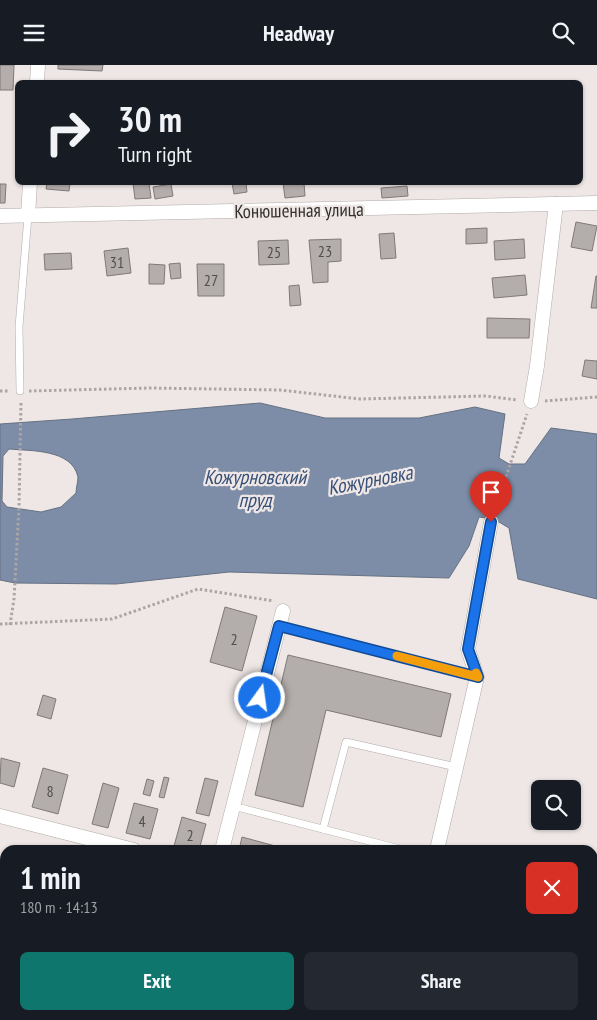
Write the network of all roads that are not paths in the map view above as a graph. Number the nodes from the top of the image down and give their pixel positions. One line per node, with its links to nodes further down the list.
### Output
1 (38, 65): 2 (street)
2 (37, 80)
3 (30, 185): 7 (street)
4 (597, 203): 5 (street, Конюшенная улица)
5 (556, 205): 7 (street, Конюшенная улица); 9 (street)
6 (0, 216): 7 (street, Конюшенная улица)
7 (28, 217): 8 (lane)
8 (20, 391)
9 (531, 401)
10 (491, 522): 13 (street)
11 (283, 611): 12 (street)
12 (279, 626): 13 (lane); 15 (street)
13 (478, 677): 14 (street)
14 (456, 767): 17 (lane); 21 (street)
15 (233, 806): 17 (lane); 19 (street)
16 (0, 816): 18 (street)
17 (324, 829): 20 (lane)
18 (114, 845)
19 (223, 845)
20 (385, 845)
21 (438, 845)

